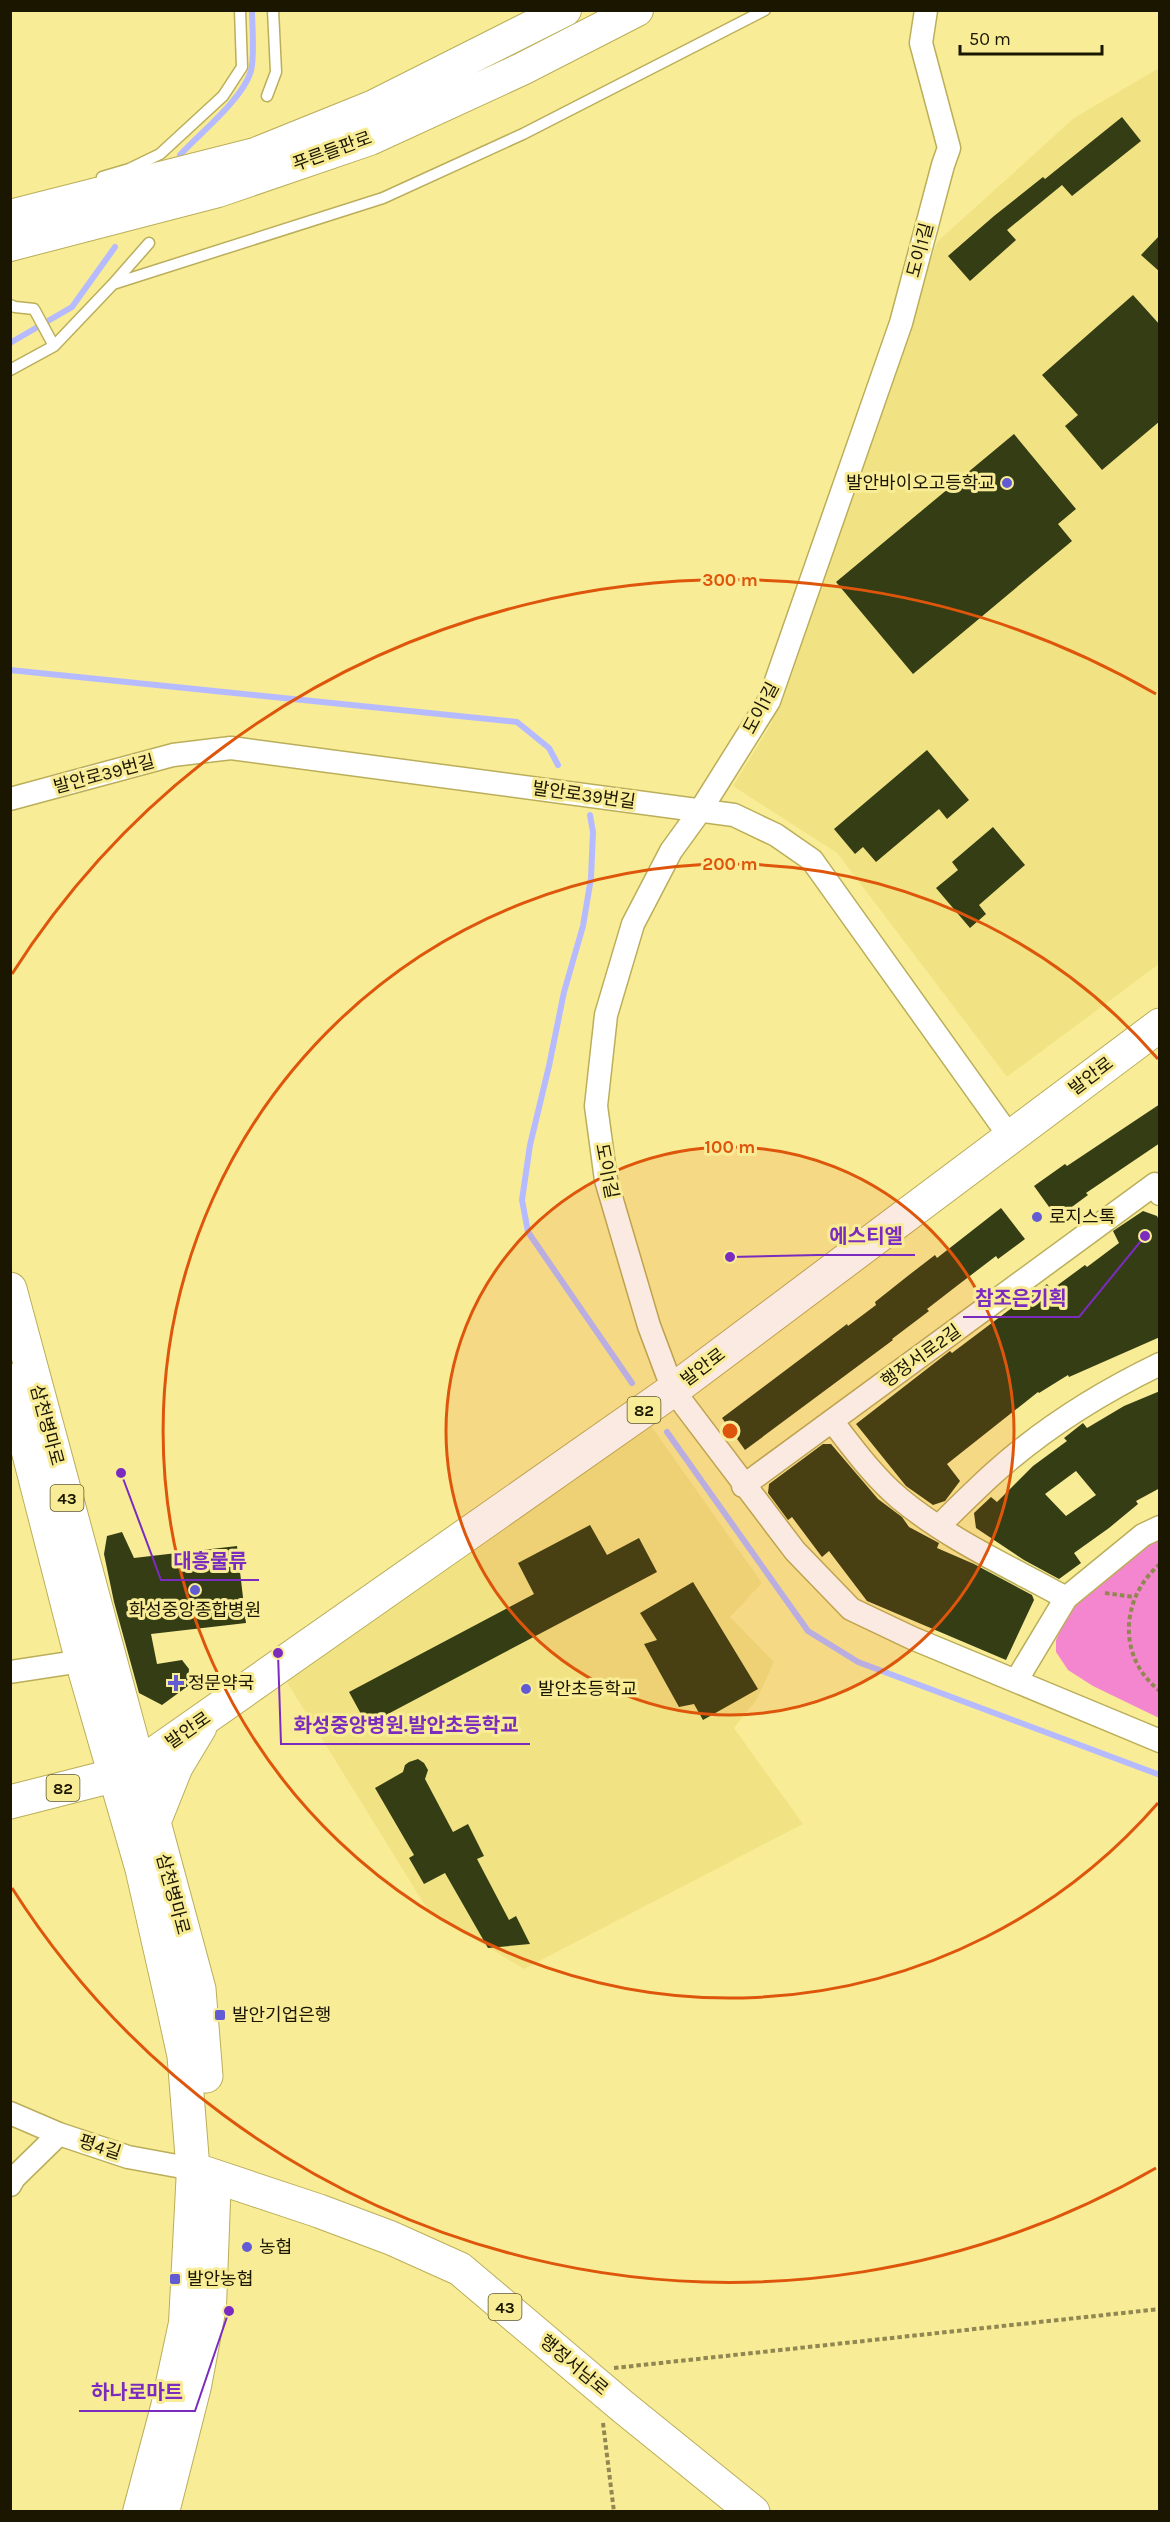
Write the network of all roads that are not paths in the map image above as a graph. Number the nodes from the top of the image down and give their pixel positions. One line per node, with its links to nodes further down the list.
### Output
1 (240, 10): 8 (lane)
2 (273, 10): 7 (lane)
3 (565, 10): 9 (main road)
4 (637, 10): 11 (main road, 푸른들판로)
5 (765, 10): 12 (lane)
6 (926, 10): 17 (street, 도이1길)
7 (267, 96)
8 (90, 181)
9 (10, 216)
10 (149, 243): 12 (lane)
11 (10, 245)
12 (113, 284): 14 (lane)
13 (10, 305): 14 (lane)
14 (52, 340): 15 (lane)
15 (10, 370)
16 (10, 799): 17 (street, 발안로39번길)
17 (700, 811): 19 (street, 발안로39번길); 24 (street, 도이1길)
18 (1160, 1025): 19 (main road, 발안로 / 82)
19 (1010, 1137): 24 (main road, 발안로 / 82)
20 (1157, 1189): 25 (street, 행정서로2길)
21 (10, 1289): 33 (main road, 삼천병마로 / 43)
22 (1160, 1364): 27 (street)
23 (10, 1380): 30 (main road, 삼천병마로 / 43)
24 (673, 1390): 26 (street); 34 (main road, 발안로 / 82)
25 (832, 1422): 26 (street, 행정서로2길); 27 (street)
26 (743, 1486): 32 (street)
27 (939, 1526): 29 (street)
28 (1160, 1527): 29 (street)
29 (1066, 1598): 32 (street)
30 (82, 1661): 31 (street); 36 (main road, 삼천병마로 / 43)
31 (10, 1672)
32 (1016, 1681): 35 (street)
33 (123, 1707): 34 (main road); 36 (main road, 삼천병마로 / 43)
34 (199, 1722): 36 (main road, 발안로 / 82); 38 (main road)
35 (1160, 1741)
36 (127, 1770): 37 (main road, 82); 38 (main road, 삼천병마로 / 43); 41 (main road, 삼천병마로 / 43)
37 (11, 1802)
38 (154, 1822): 41 (main road, 삼천병마로 / 43)
39 (10, 2112): 40 (street, 평4길)
40 (59, 2134): 41 (street, 평4길); 42 (street)
41 (204, 2172): 43 (main road, 삼천병마로); 44 (main road, 삼천병마로); 45 (main road, 행정서남로 / 43)
42 (10, 2185)
43 (139, 2511)
44 (163, 2511)
45 (753, 2511)

